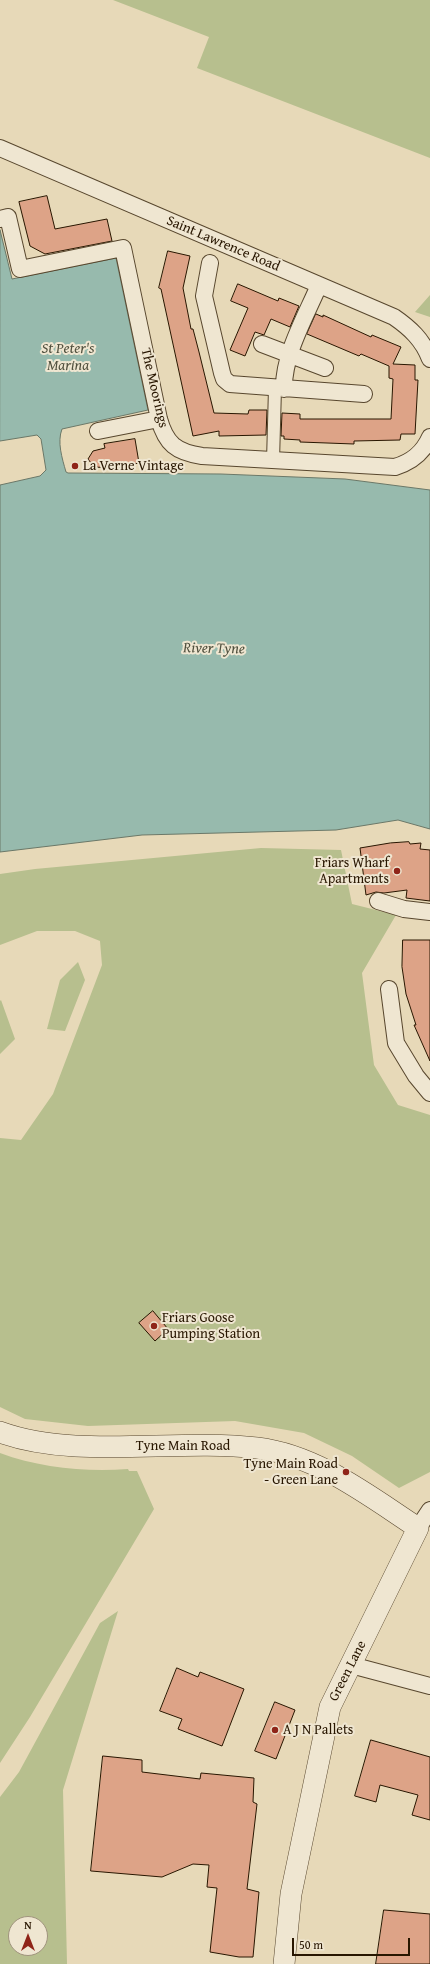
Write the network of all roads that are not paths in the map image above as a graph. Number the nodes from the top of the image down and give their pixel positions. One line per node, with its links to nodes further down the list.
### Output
1 (0, 148): 4 (street, Saint Lawrence Road)
2 (0, 219): 11 (street, The Moorings)
3 (210, 263): 9 (street)
4 (319, 285): 6 (street); 7 (street, Saint Lawrence Road)
5 (262, 344): 6 (street)
6 (290, 354): 8 (street); 9 (street)
7 (430, 359)
8 (325, 368)
9 (280, 389): 10 (street); 14 (street)
10 (364, 394)
11 (159, 419): 12 (street); 14 (street, The Moorings)
12 (98, 431)
13 (430, 438): 14 (street, The Moorings)
14 (273, 461)
15 (378, 901): 16 (street)
16 (430, 912)
17 (389, 989): 18 (street)
18 (430, 1093)
19 (0, 1432): 21 (street, Tyne Main Road)
20 (430, 1510): 21 (street, Green Lane)
21 (418, 1528): 22 (street, Green Lane)
22 (351, 1665): 23 (street); 24 (street, Green Lane)
23 (430, 1686)
24 (284, 1964)

